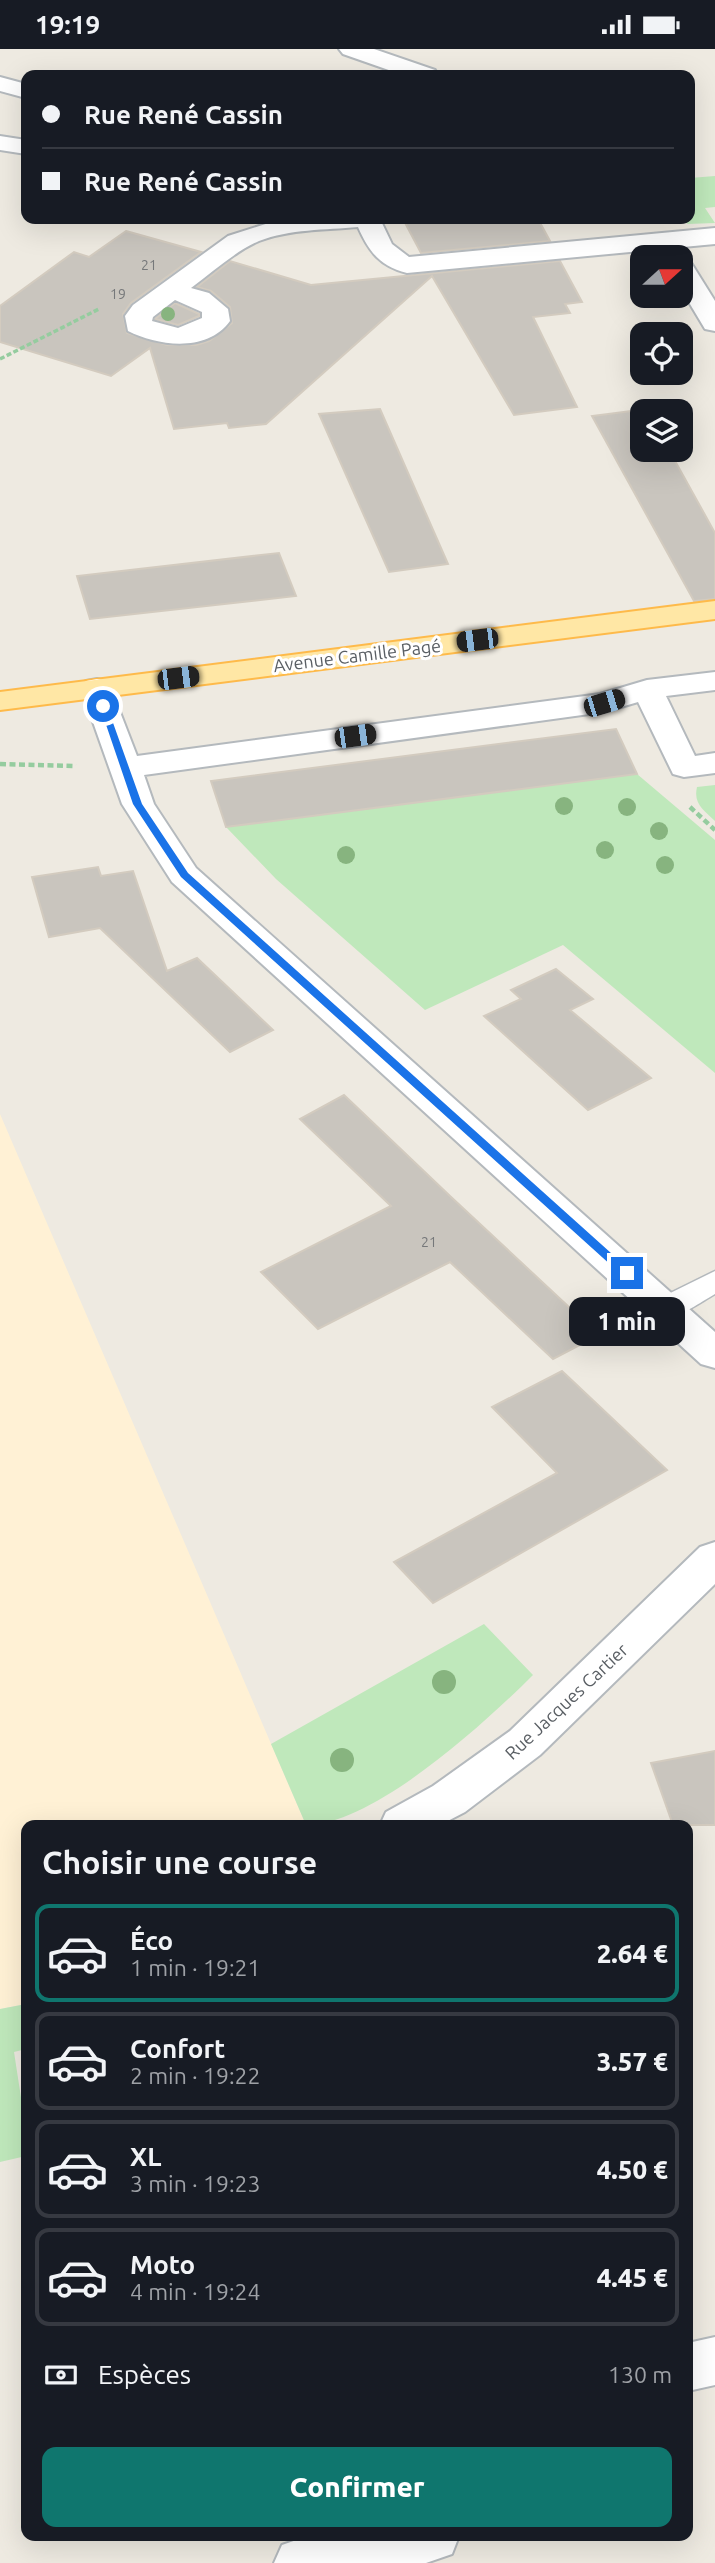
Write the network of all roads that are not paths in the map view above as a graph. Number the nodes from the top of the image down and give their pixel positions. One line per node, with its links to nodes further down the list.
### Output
1 (351, 49): 3 (street)
2 (423, 49): 4 (street)
3 (412, 70)
4 (446, 70)
5 (0, 84): 6 (street)
6 (20, 105)
7 (0, 143): 8 (street)
8 (21, 146)
9 (316, 224): 17 (street)
10 (369, 224): 15 (street)
11 (649, 224): 13 (street)
12 (715, 236): 14 (street)
13 (665, 245)
14 (682, 245)
15 (630, 251)
16 (693, 287): 18 (street)
17 (171, 291): 17 (street)
18 (715, 323)
19 (715, 610): 21 (main road, Avenue Camille Pagé)
20 (715, 681): 22 (street)
21 (97, 688): 23 (main road, Avenue Camille Pagé); 25 (street)
22 (647, 689): 24 (street); 25 (street)
23 (0, 701)
24 (715, 763)
25 (123, 768): 27 (street)
26 (715, 1281): 27 (lane)
27 (665, 1308): 28 (street)
28 (715, 1354)
29 (715, 1558): 30 (street, Rue Jacques Cartier)
30 (411, 1820)
31 (715, 2361): 32 (street)
32 (693, 2366)
33 (285, 2541): 35 (street)
34 (409, 2541): 36 (street)
35 (290, 2563)
36 (301, 2563)

